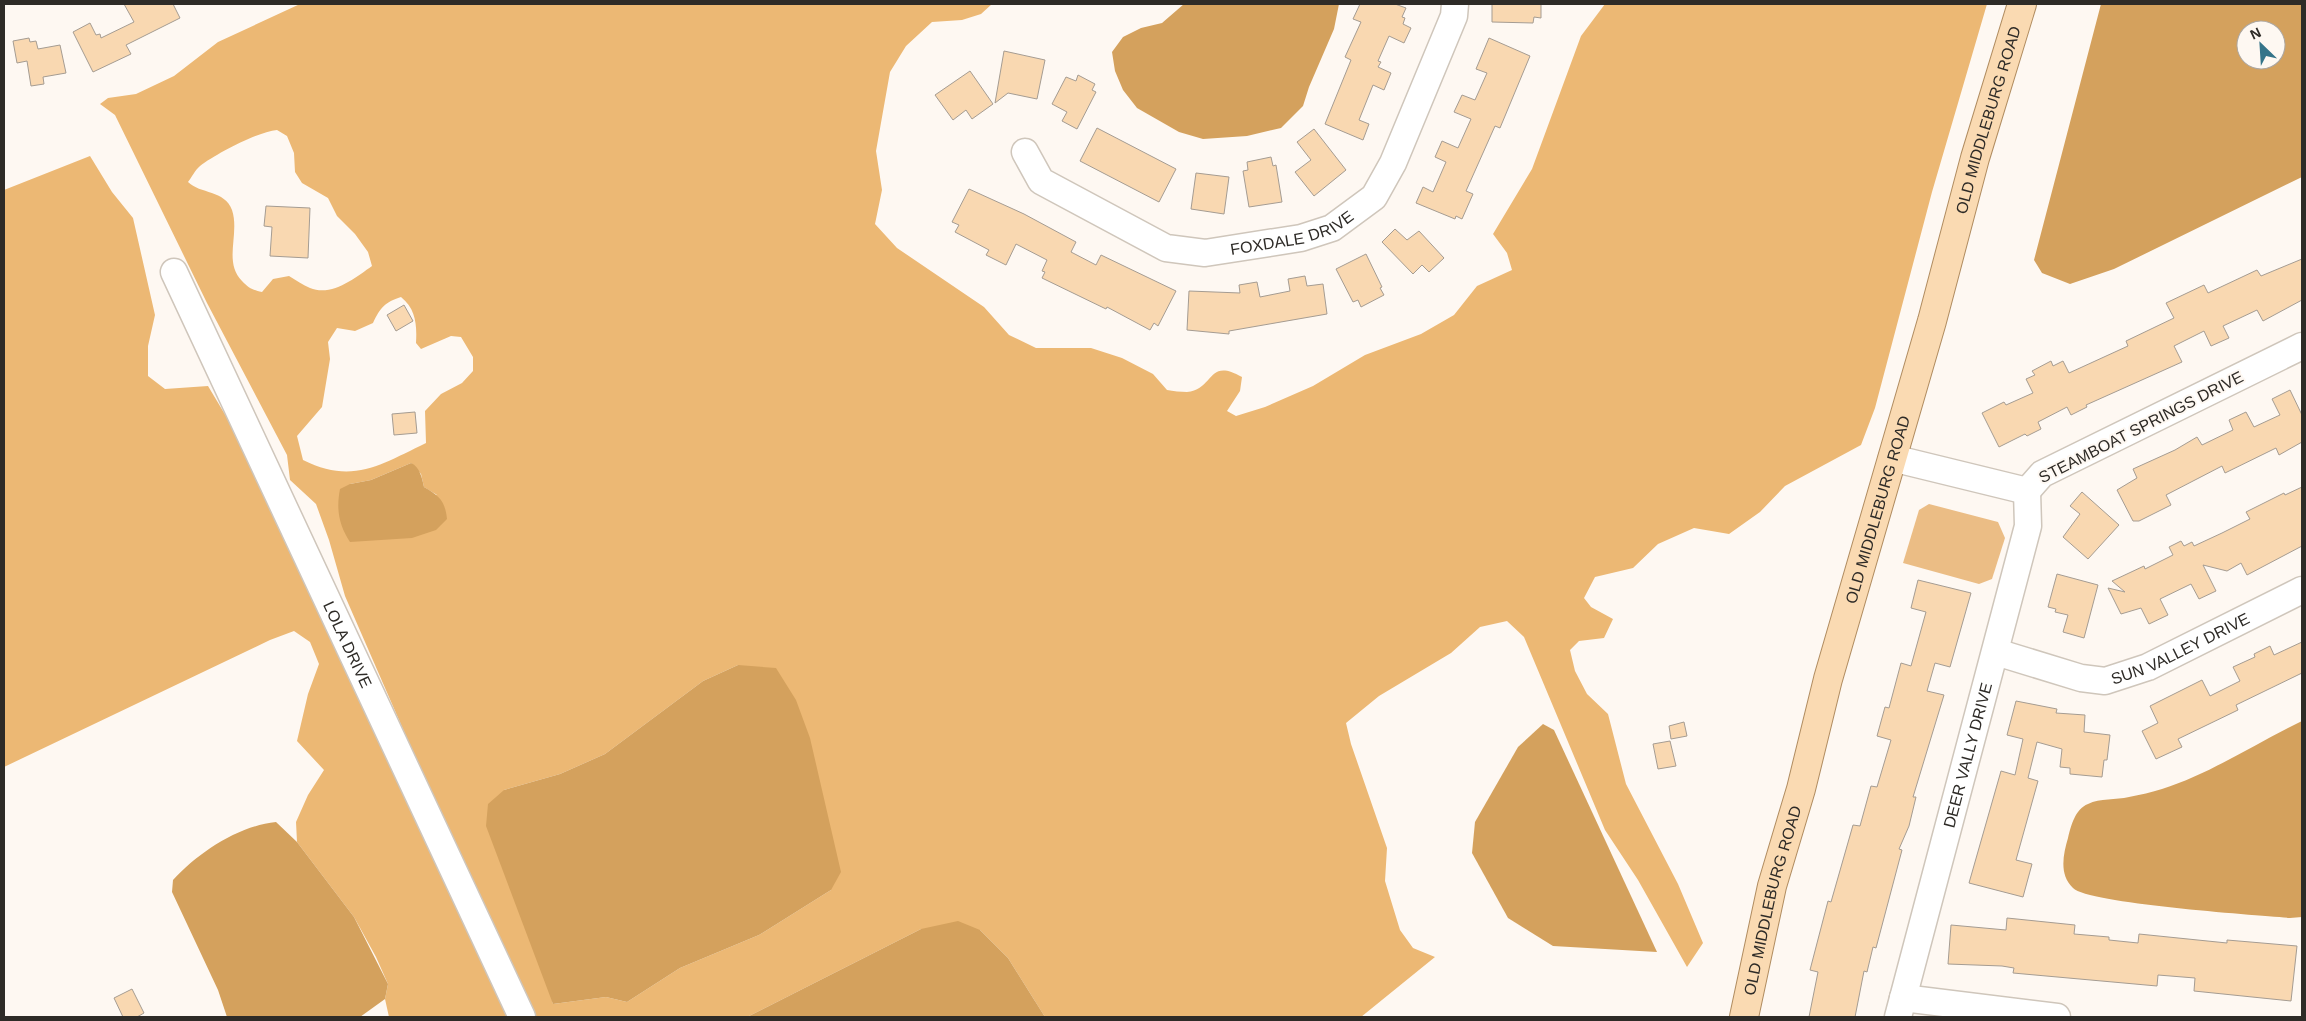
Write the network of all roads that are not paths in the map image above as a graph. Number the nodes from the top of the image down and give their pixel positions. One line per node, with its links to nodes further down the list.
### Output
1 (1455, 4): 3 (street, FOXDALE DRIVE)
2 (2022, 4): 6 (main road, OLD MIDDLEBURG ROAD)
3 (1025, 152)
4 (174, 272): 11 (street, LOLA DRIVE)
5 (2302, 346): 7 (street, STEAMBOAT SPRINGS DRIVE)
6 (1892, 458): 7 (street, STEAMBOAT SPRINGS DRIVE); 12 (main road, OLD MIDDLEBURG ROAD)
7 (2027, 491): 9 (street, DEER VALLY DRIVE)
8 (2302, 590): 9 (street, SUN VALLEY DRIVE)
9 (1996, 652): 10 (street, DEER VALLY DRIVE)
10 (1900, 1008): 13 (street)
11 (522, 1017)
12 (1744, 1017)
13 (2057, 1017)

